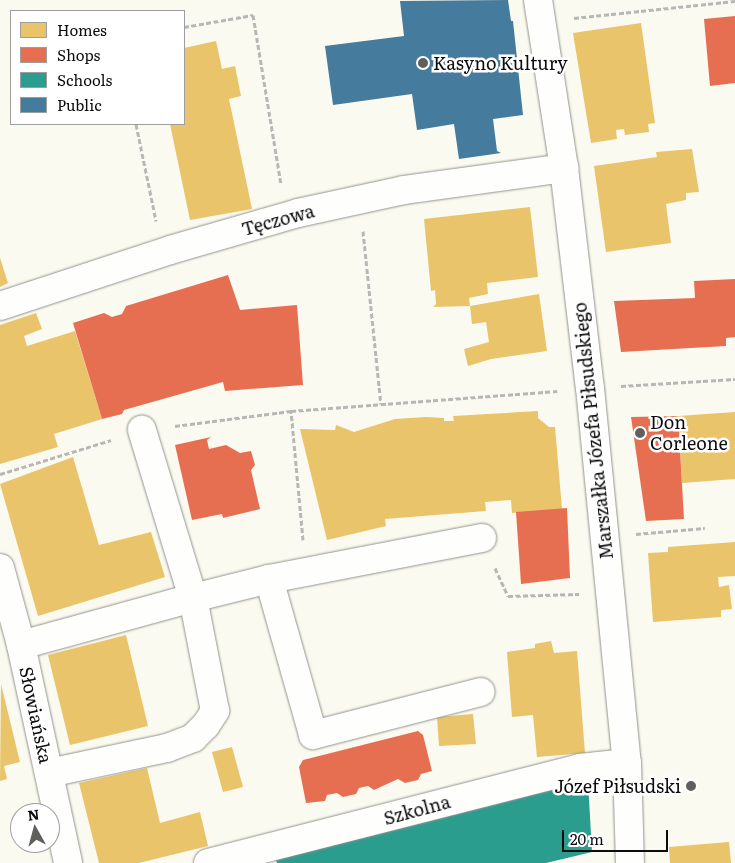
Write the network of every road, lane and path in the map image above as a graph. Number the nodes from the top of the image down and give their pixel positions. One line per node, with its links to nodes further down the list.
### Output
1 (735, 1): 2 (path)
2 (540, 11): 5 (street, Marszałka Józefa Piłsudskiego)
3 (185, 27): 7 (path)
4 (136, 125): 8 (path)
5 (564, 168): 6 (street, Tęczowa); 11 (street, Marszałka Józefa Piłsudskiego)
6 (360, 200): 7 (street, Tęczowa); 12 (path)
7 (287, 216): 8 (street, Tęczowa)
8 (163, 253): 9 (street, Tęczowa)
9 (0, 306)
10 (735, 379): 11 (path)
11 (590, 388): 12 (path); 17 (street, Marszałka Józefa Piłsudskiego)
12 (381, 404): 13 (path)
13 (291, 411): 14 (path); 20 (path)
14 (142, 430): 15 (path); 24 (street)
15 (0, 474)
16 (706, 528): 17 (path)
17 (604, 537): 22 (street, Marszałka Józefa Piłsudskiego)
18 (482, 538): 20 (street)
19 (0, 568): 25 (street, Słowiańska)
20 (306, 572): 21 (street)
21 (269, 579): 24 (street); 26 (street)
22 (609, 593): 23 (path); 27 (street, Marszałka Józefa Piłsudskiego)
23 (508, 596)
24 (193, 598): 25 (street); 28 (street)
25 (21, 645): 28 (street, Słowiańska)
26 (481, 692)
27 (627, 763): 30 (street, Szkolna); 31 (street, Marszałka Józefa Piłsudskiego)
28 (49, 773): 29 (street, Słowiańska)
29 (68, 863)
30 (208, 863)
31 (630, 863)

